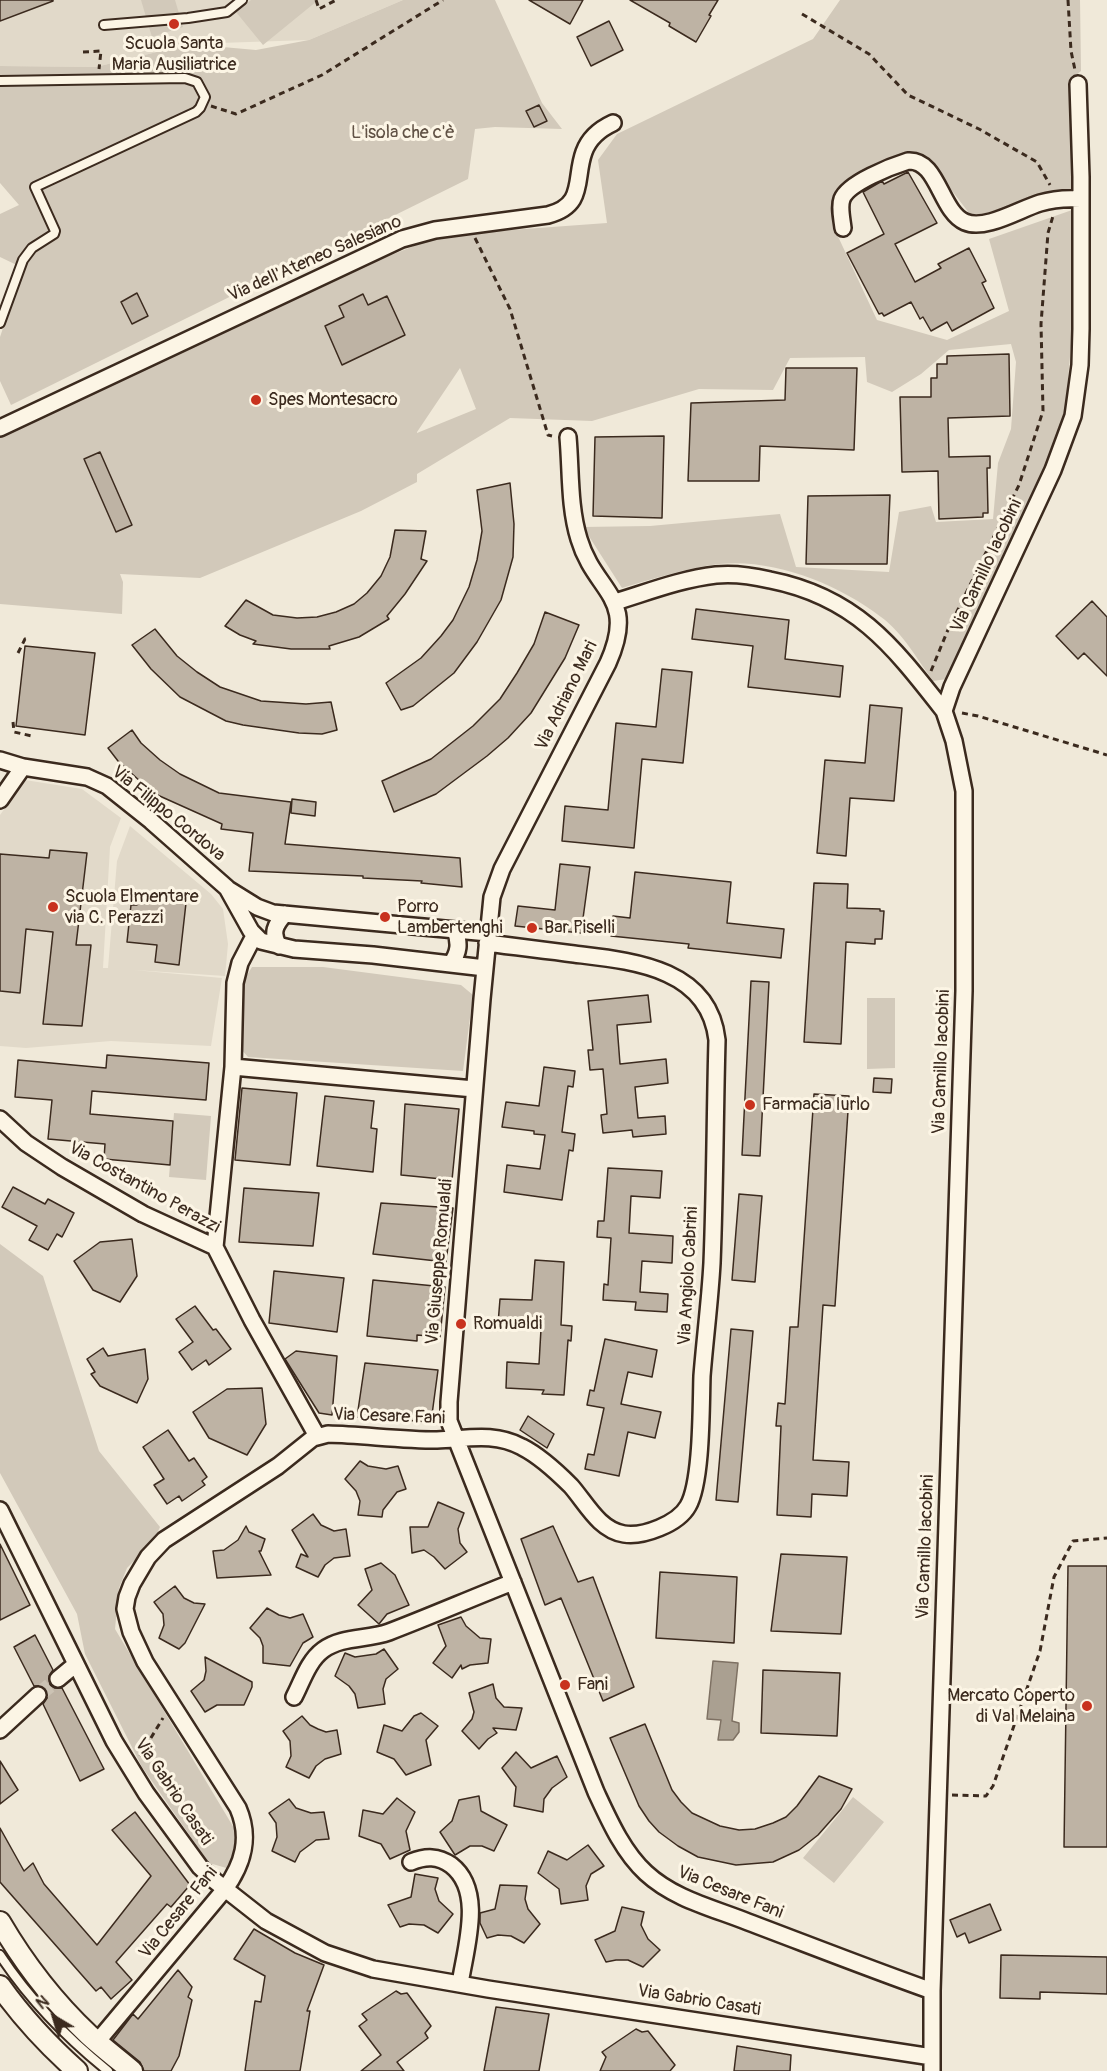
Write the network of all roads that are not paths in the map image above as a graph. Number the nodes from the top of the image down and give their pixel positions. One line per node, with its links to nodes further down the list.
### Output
1 (242, 0): 2 (lane)
2 (104, 25)
3 (0, 81): 8 (lane)
4 (1078, 84): 6 (street, Via Camillo Iacobini)
5 (613, 123): 9 (street, Via dell'Ateneo Salesiano)
6 (1082, 199): 7 (street); 12 (street, Via Camillo Iacobini)
7 (843, 228)
8 (0, 323)
9 (0, 428)
10 (568, 437): 11 (street)
11 (615, 602): 12 (street); 20 (street, Via Adriano Mari)
12 (944, 711): 43 (street, Via Camillo Iacobini)
13 (0, 760): 14 (street, Via Filippo Cordova)
14 (23, 767): 15 (street); 16 (street, Via Filippo Cordova)
15 (0, 800)
16 (227, 888): 17 (street, Via Angiolo Cabrini); 19 (street, Via Filippo Cordova)
17 (285, 914): 18 (street, Via Angiolo Cabrini); 21 (street)
18 (455, 930): 20 (street, Via Angiolo Cabrini); 22 (street)
19 (254, 936): 21 (street); 24 (street)
20 (487, 938): 23 (street, Via Adriano Mari); 29 (street, Via Angiolo Cabrini)
21 (279, 946): 22 (street)
22 (451, 964): 23 (street)
23 (484, 968): 25 (street, Via Giuseppe Romualdi)
24 (233, 1067): 25 (street); 27 (street)
25 (474, 1089): 29 (street, Via Giuseppe Romualdi)
26 (0, 1119): 27 (street, Via Costantino Perazzi)
27 (215, 1247): 28 (street, Via Costantino Perazzi)
28 (317, 1436): 29 (street, Via Cesare Fani); 38 (street, Via Cesare Fani)
29 (455, 1438): 31 (street, Via Cesare Fani)
30 (0, 1510): 32 (street, Via Gabrio Casati)
31 (513, 1582): 35 (street); 43 (street, Via Cesare Fani)
32 (76, 1664): 33 (street); 38 (street, Via Gabrio Casati)
33 (58, 1679)
34 (38, 1695): 36 (street)
35 (294, 1697)
36 (0, 1730)
37 (411, 1862): 41 (street)
38 (225, 1889): 41 (street, Via Gabrio Casati); 44 (street, Via Cesare Fani)
39 (0, 1922): 44 (street)
40 (0, 1955): 47 (lane)
41 (460, 1984): 45 (street, Via Gabrio Casati)
42 (0, 1986): 46 (street)
43 (932, 1991): 45 (street, Via Camillo Iacobini)
44 (97, 2042): 48 (street)
45 (932, 2064)
46 (76, 2071)
47 (108, 2071)
48 (132, 2071)

